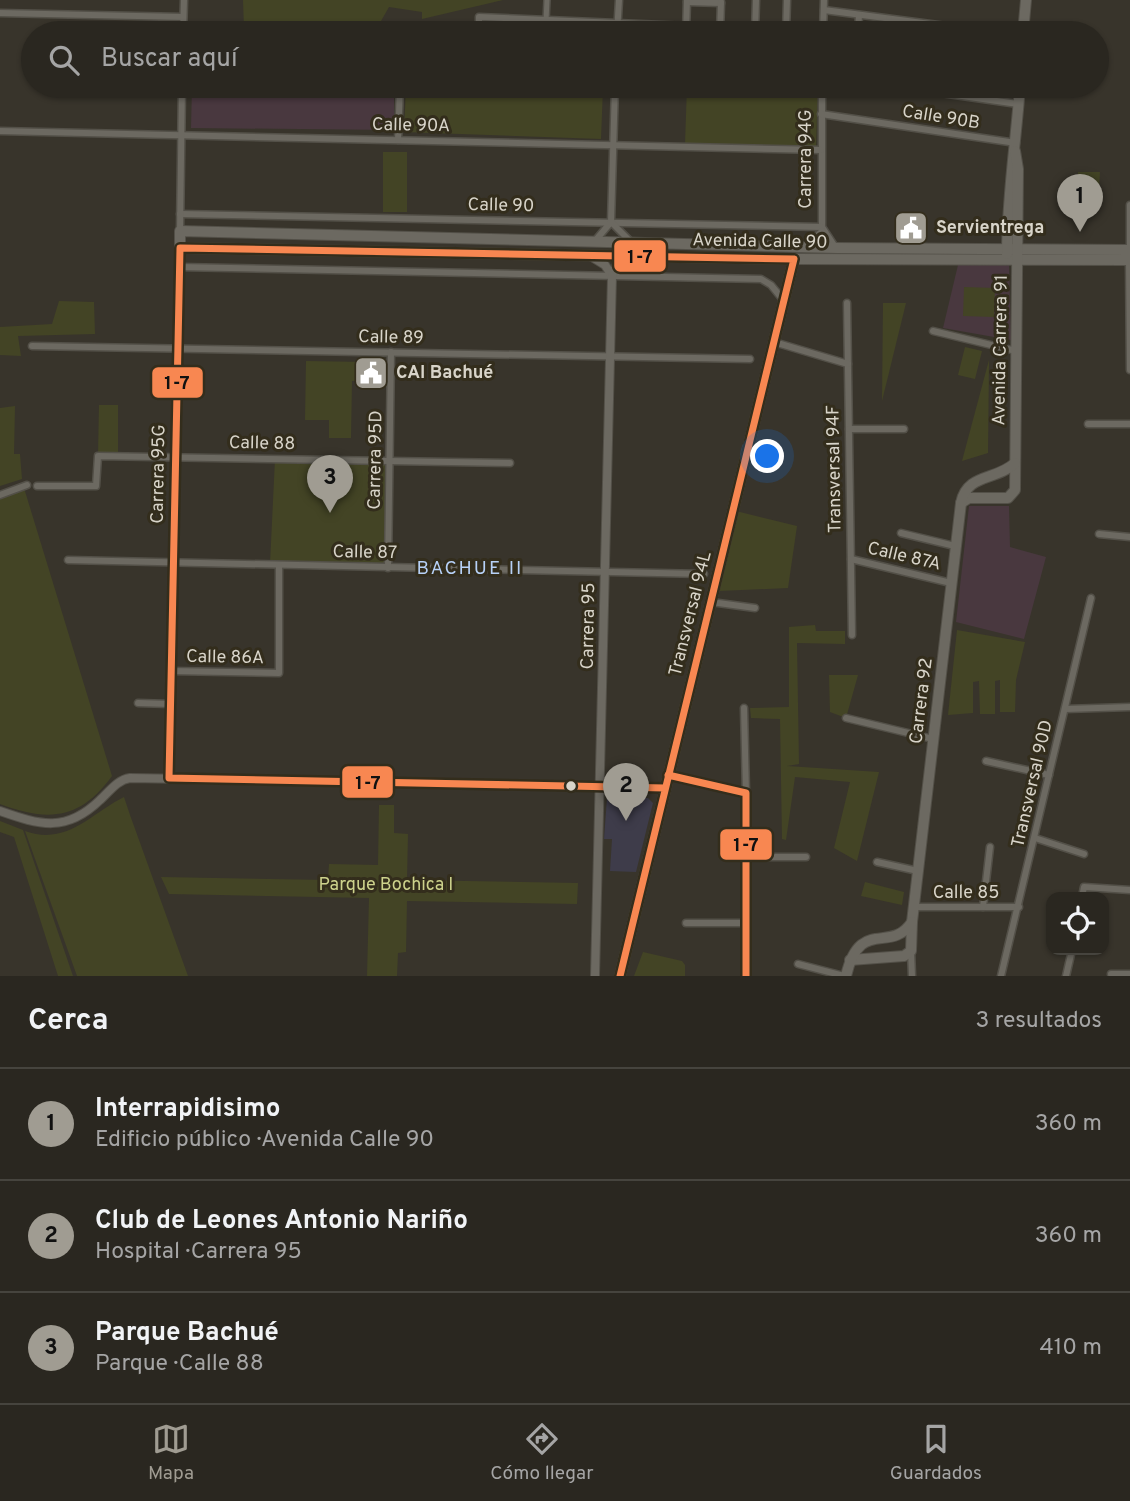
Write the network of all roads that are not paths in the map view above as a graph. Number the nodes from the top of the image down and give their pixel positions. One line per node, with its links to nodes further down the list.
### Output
1 (184, 0): 13 (street)
2 (547, 0): 15 (street)
3 (619, 0): 19 (street)
4 (756, 0): 22 (street)
5 (787, 0): 23 (street)
6 (824, 0): 10 (street)
7 (1025, 0): 27 (main road)
8 (687, 1): 9 (street); 20 (street)
9 (721, 2): 21 (street)
10 (824, 10): 12 (street); 24 (street)
11 (0, 13): 13 (street)
12 (859, 15): 14 (street); 25 (street)
13 (183, 17): 16 (street)
14 (889, 19): 26 (street)
15 (546, 20): 17 (street); 18 (street)
16 (183, 21)
17 (479, 21)
18 (564, 21)
19 (618, 21)
20 (686, 21)
21 (720, 21)
22 (755, 21)
23 (786, 21)
24 (824, 21)
25 (859, 21)
26 (906, 21)
27 (1024, 21)
28 (182, 98): 37 (street, Carrera 95G)
29 (400, 98): 38 (street)
30 (615, 98): 39 (street)
31 (822, 98): 35 (street, Carrera 94G)
32 (978, 98): 34 (street)
33 (1019, 98): 34 (main road, Avenida Carrera 91)
34 (1018, 104): 40 (main road, Avenida Carrera 91)
35 (821, 114): 40 (street, Calle 90B); 41 (street, Carrera 94G)
36 (0, 131): 37 (street, Calle 90A)
37 (182, 135): 38 (street, Calle 90A); 43 (street, Carrera 95G)
38 (398, 140): 39 (street, Calle 90A)
39 (613, 145): 41 (street, Calle 90A); 45 (street)
40 (1015, 147): 44 (main road, Avenida Carrera 91); 54 (main road, Avenida Carrera 91)
41 (821, 150): 46 (street, Carrera 94G)
42 (1130, 205): 56 (street)
43 (180, 214): 45 (street, Calle 90); 47 (street, Carrera 95G)
44 (1007, 220): 53 (main road); 54 (main road, Avenida Carrera 91)
45 (611, 222): 46 (street, Calle 90); 48 (street); 49 (street)
46 (822, 229): 50 (street, Carrera 94G); 52 (street, Carrera 94G)
47 (180, 231): 48 (main road, Avenida Calle 90); 51 (main road, Carrera 95G)
48 (595, 241): 49 (main road, Avenida Calle 90)
49 (631, 242): 50 (main road, Avenida Calle 90)
50 (807, 246): 52 (main road, Avenida Calle 90); 58 (main road, Carrera 94G)
51 (180, 248): 55 (main road, Avenida Calle 90); 59 (street, Carrera 95G)
52 (837, 248): 53 (main road, Avenida Calle 90)
53 (986, 248): 54 (main road, Avenida Calle 90)
54 (1012, 253): 56 (main road, Avenida Calle 90); 58 (main road, Avenida Calle 90); 68 (main road, Avenida Carrera 91)
55 (588, 255): 57 (main road, Avenida Calle 90); 60 (street)
56 (1130, 255): 66 (street)
57 (628, 256): 58 (main road, Avenida Calle 90); 60 (street)
58 (794, 259): 61 (main road, Transversal 94L)
59 (179, 267): 60 (street); 67 (street, Carrera 95G)
60 (612, 276): 61 (street); 70 (street, Carrera 95)
61 (784, 301): 64 (main road, Transversal 94L)
62 (846, 303): 72 (street, Transversal 94F)
63 (933, 331): 68 (street)
64 (774, 342): 72 (street); 99 (main road, Transversal 94L)
65 (32, 346): 67 (street, Calle 89)
66 (1130, 348): 73 (street)
67 (178, 349): 69 (street, Calle 89); 78 (street, Carrera 95G)
68 (1016, 351): 81 (main road, Avenida Carrera 91)
69 (391, 352): 70 (street, Calle 89); 79 (street, Carrera 95D)
70 (610, 356): 71 (street, Calle 89); 95 (street, Carrera 95)
71 (750, 359)
72 (848, 364): 76 (street, Transversal 94F)
73 (1130, 370)
74 (1088, 424): 75 (street)
75 (1130, 424)
76 (849, 429): 77 (street); 90 (street, Transversal 94F)
77 (904, 429)
78 (176, 457): 79 (street, Calle 88); 83 (street, Calle 88); 92 (street, Carrera 95G)
79 (390, 460): 80 (street, Calle 88); 94 (street, Carrera 95D)
80 (510, 463)
81 (1015, 463): 85 (main road); 85 (main road, Avenida Carrera 91)
82 (27, 485): 84 (street)
83 (37, 486)
84 (0, 495)
85 (961, 503): 89 (main road, Carrera 92)
86 (901, 533): 89 (street)
87 (1099, 534): 88 (street)
88 (1130, 537)
89 (956, 547): 97 (main road, Carrera 92)
90 (851, 559): 97 (street, Calle 87A); 101 (street, Transversal 94F)
91 (68, 560): 92 (street, Calle 87)
92 (173, 562): 93 (street, Calle 87); 102 (street, Carrera 95G)
93 (279, 565): 94 (street, Calle 87); 102 (street, Calle 86A)
94 (388, 568): 95 (street, Calle 87)
95 (606, 572): 96 (street, Calle 87); 114 (street, Carrera 95)
96 (704, 575)
97 (951, 583): 109 (main road, Carrera 92)
98 (1091, 598): 107 (street, Transversal 90D)
99 (710, 602): 100 (street); 111 (main road, Transversal 94L)
100 (755, 608)
101 (852, 635)
102 (171, 671): 104 (street, Carrera 95G)
103 (138, 703): 104 (street)
104 (170, 704): 113 (street, Carrera 95G)
105 (1130, 707): 107 (street)
106 (744, 708): 116 (street)
107 (1065, 709): 112 (street, Transversal 90D)
108 (846, 718): 109 (street)
109 (933, 739): 124 (main road, Carrera 92)
110 (986, 761): 112 (street)
111 (668, 775): 115 (main road, Transversal 94L); 116 (street)
112 (1049, 775): 118 (street, Transversal 90D)
113 (169, 778): 114 (street); 117 (street)
114 (601, 787): 115 (street); 139 (street, Carrera 95)
115 (665, 788): 140 (main road, Transversal 94L)
116 (746, 793): 121 (street)
117 (0, 811)
118 (1035, 838): 120 (street); 129 (street, Transversal 90D)
119 (990, 847): 128 (street)
120 (1084, 854)
121 (746, 857): 122 (street); 132 (street)
122 (806, 857)
123 (877, 862): 124 (street)
124 (918, 871): 127 (main road, Carrera 92)
125 (1130, 890): 126 (street)
126 (1083, 892)
127 (914, 907): 128 (street, Calle 85); 130 (main road, Carrera 92)
128 (983, 907): 129 (street, Calle 85)
129 (1019, 907): 144 (street, Transversal 90D)
130 (912, 922): 133 (main road, Carrera 92); 135 (main road)
131 (687, 923): 132 (street)
132 (746, 923): 141 (street)
133 (912, 951): 135 (main road); 143 (street, Carrera 92)
134 (1071, 955): 145 (street)
135 (850, 960): 142 (main road)
136 (798, 964): 142 (street)
137 (1111, 974): 138 (street)
138 (1130, 974)
139 (595, 976)
140 (620, 976)
141 (746, 976)
142 (845, 976)
143 (912, 976)
144 (1001, 976)
145 (1066, 976)

